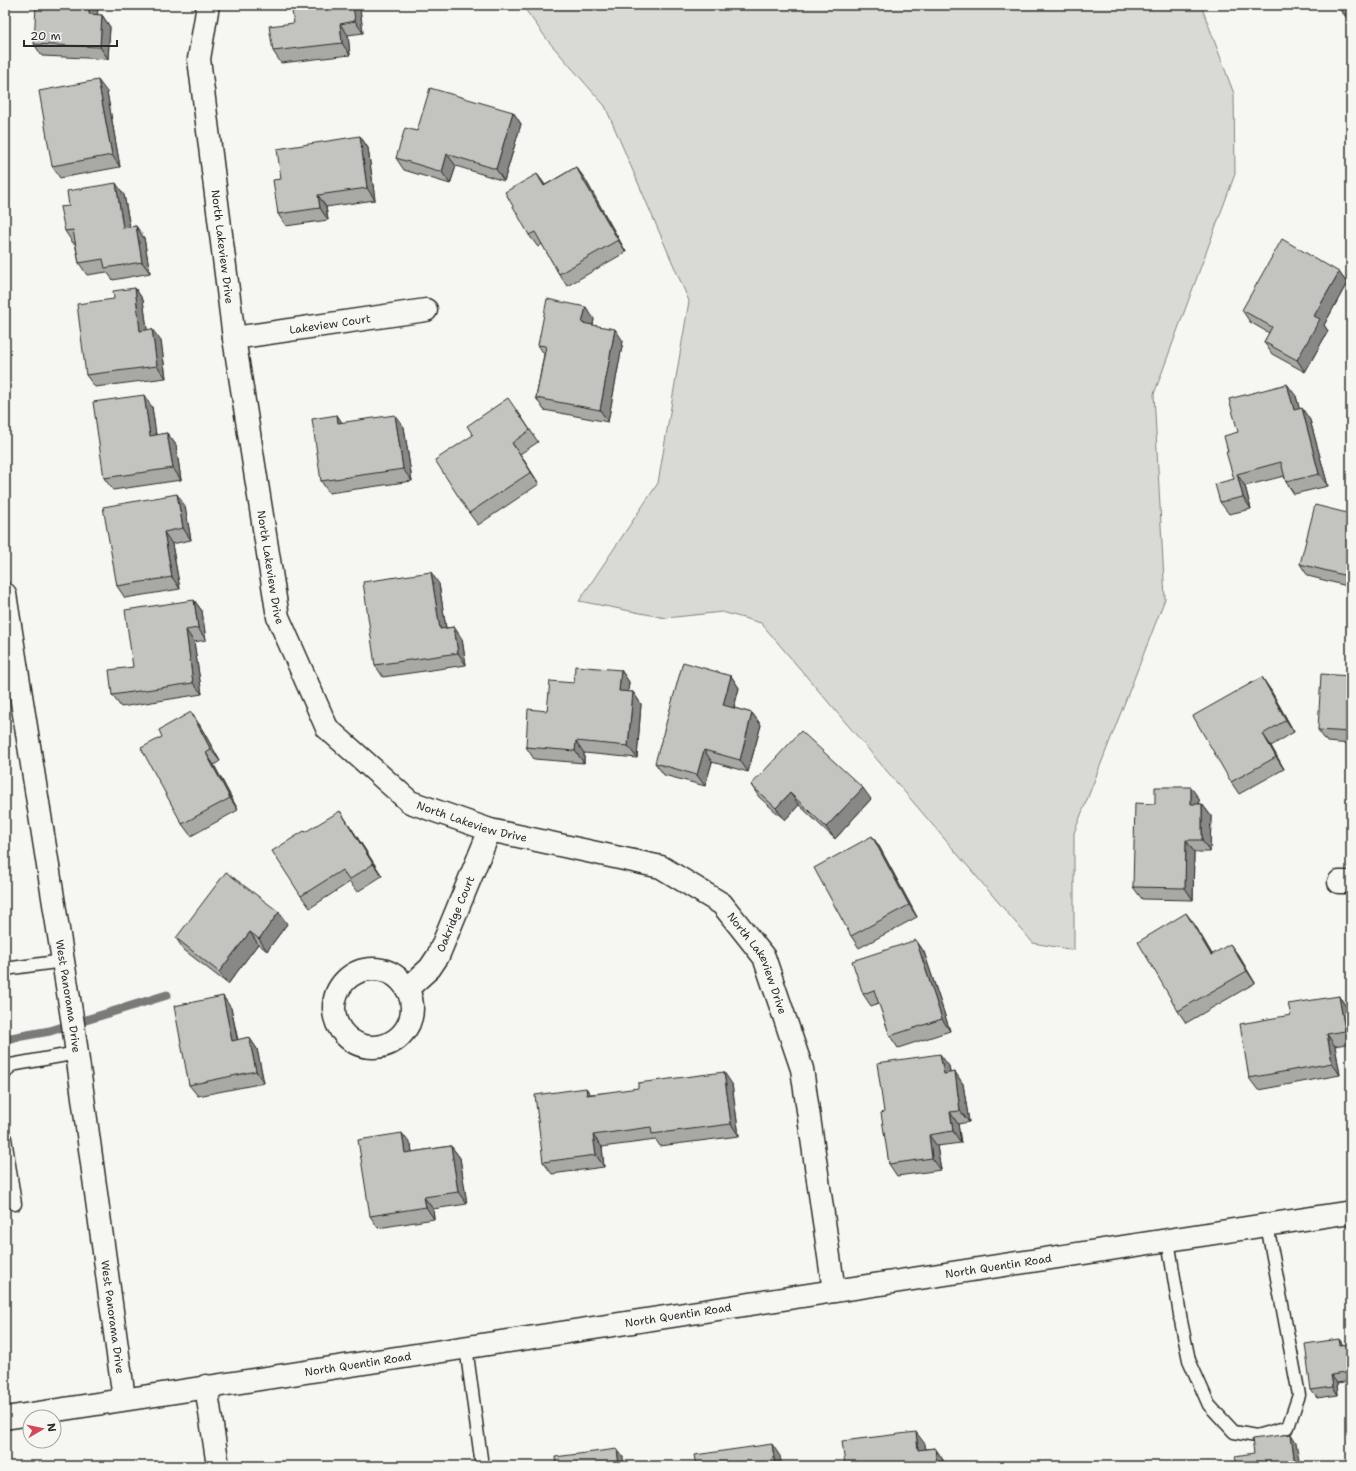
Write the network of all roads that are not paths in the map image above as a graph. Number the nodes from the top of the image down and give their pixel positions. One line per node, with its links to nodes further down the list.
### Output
1 (208, 5): 3 (street, North Lakeview Drive)
2 (426, 310): 3 (street, Lakeview Court)
3 (234, 338): 5 (street, North Lakeview Drive)
4 (5, 594): 6 (street, West Panorama Drive)
5 (490, 830): 8 (street, Oakridge Court); 16 (street, North Lakeview Drive)
6 (63, 961): 7 (lane); 9 (street, West Panorama Drive)
7 (5, 969)
8 (407, 989)
9 (77, 1053): 10 (lane); 19 (street, West Panorama Drive)
10 (5, 1073)
11 (5, 1138): 12 (lane)
12 (15, 1204)
13 (1351, 1212): 14 (street, North Quentin Road)
14 (1267, 1225): 15 (street, North Quentin Road); 15 (lane)
15 (1168, 1240): 16 (street, North Quentin Road)
16 (834, 1291): 17 (street, North Quentin Road)
17 (466, 1347): 18 (street, North Quentin Road); 22 (lane)
18 (206, 1386): 19 (street, North Quentin Road); 21 (street)
19 (124, 1399): 20 (street, North Quentin Road)
20 (5, 1418)
21 (218, 1466)
22 (482, 1466)

